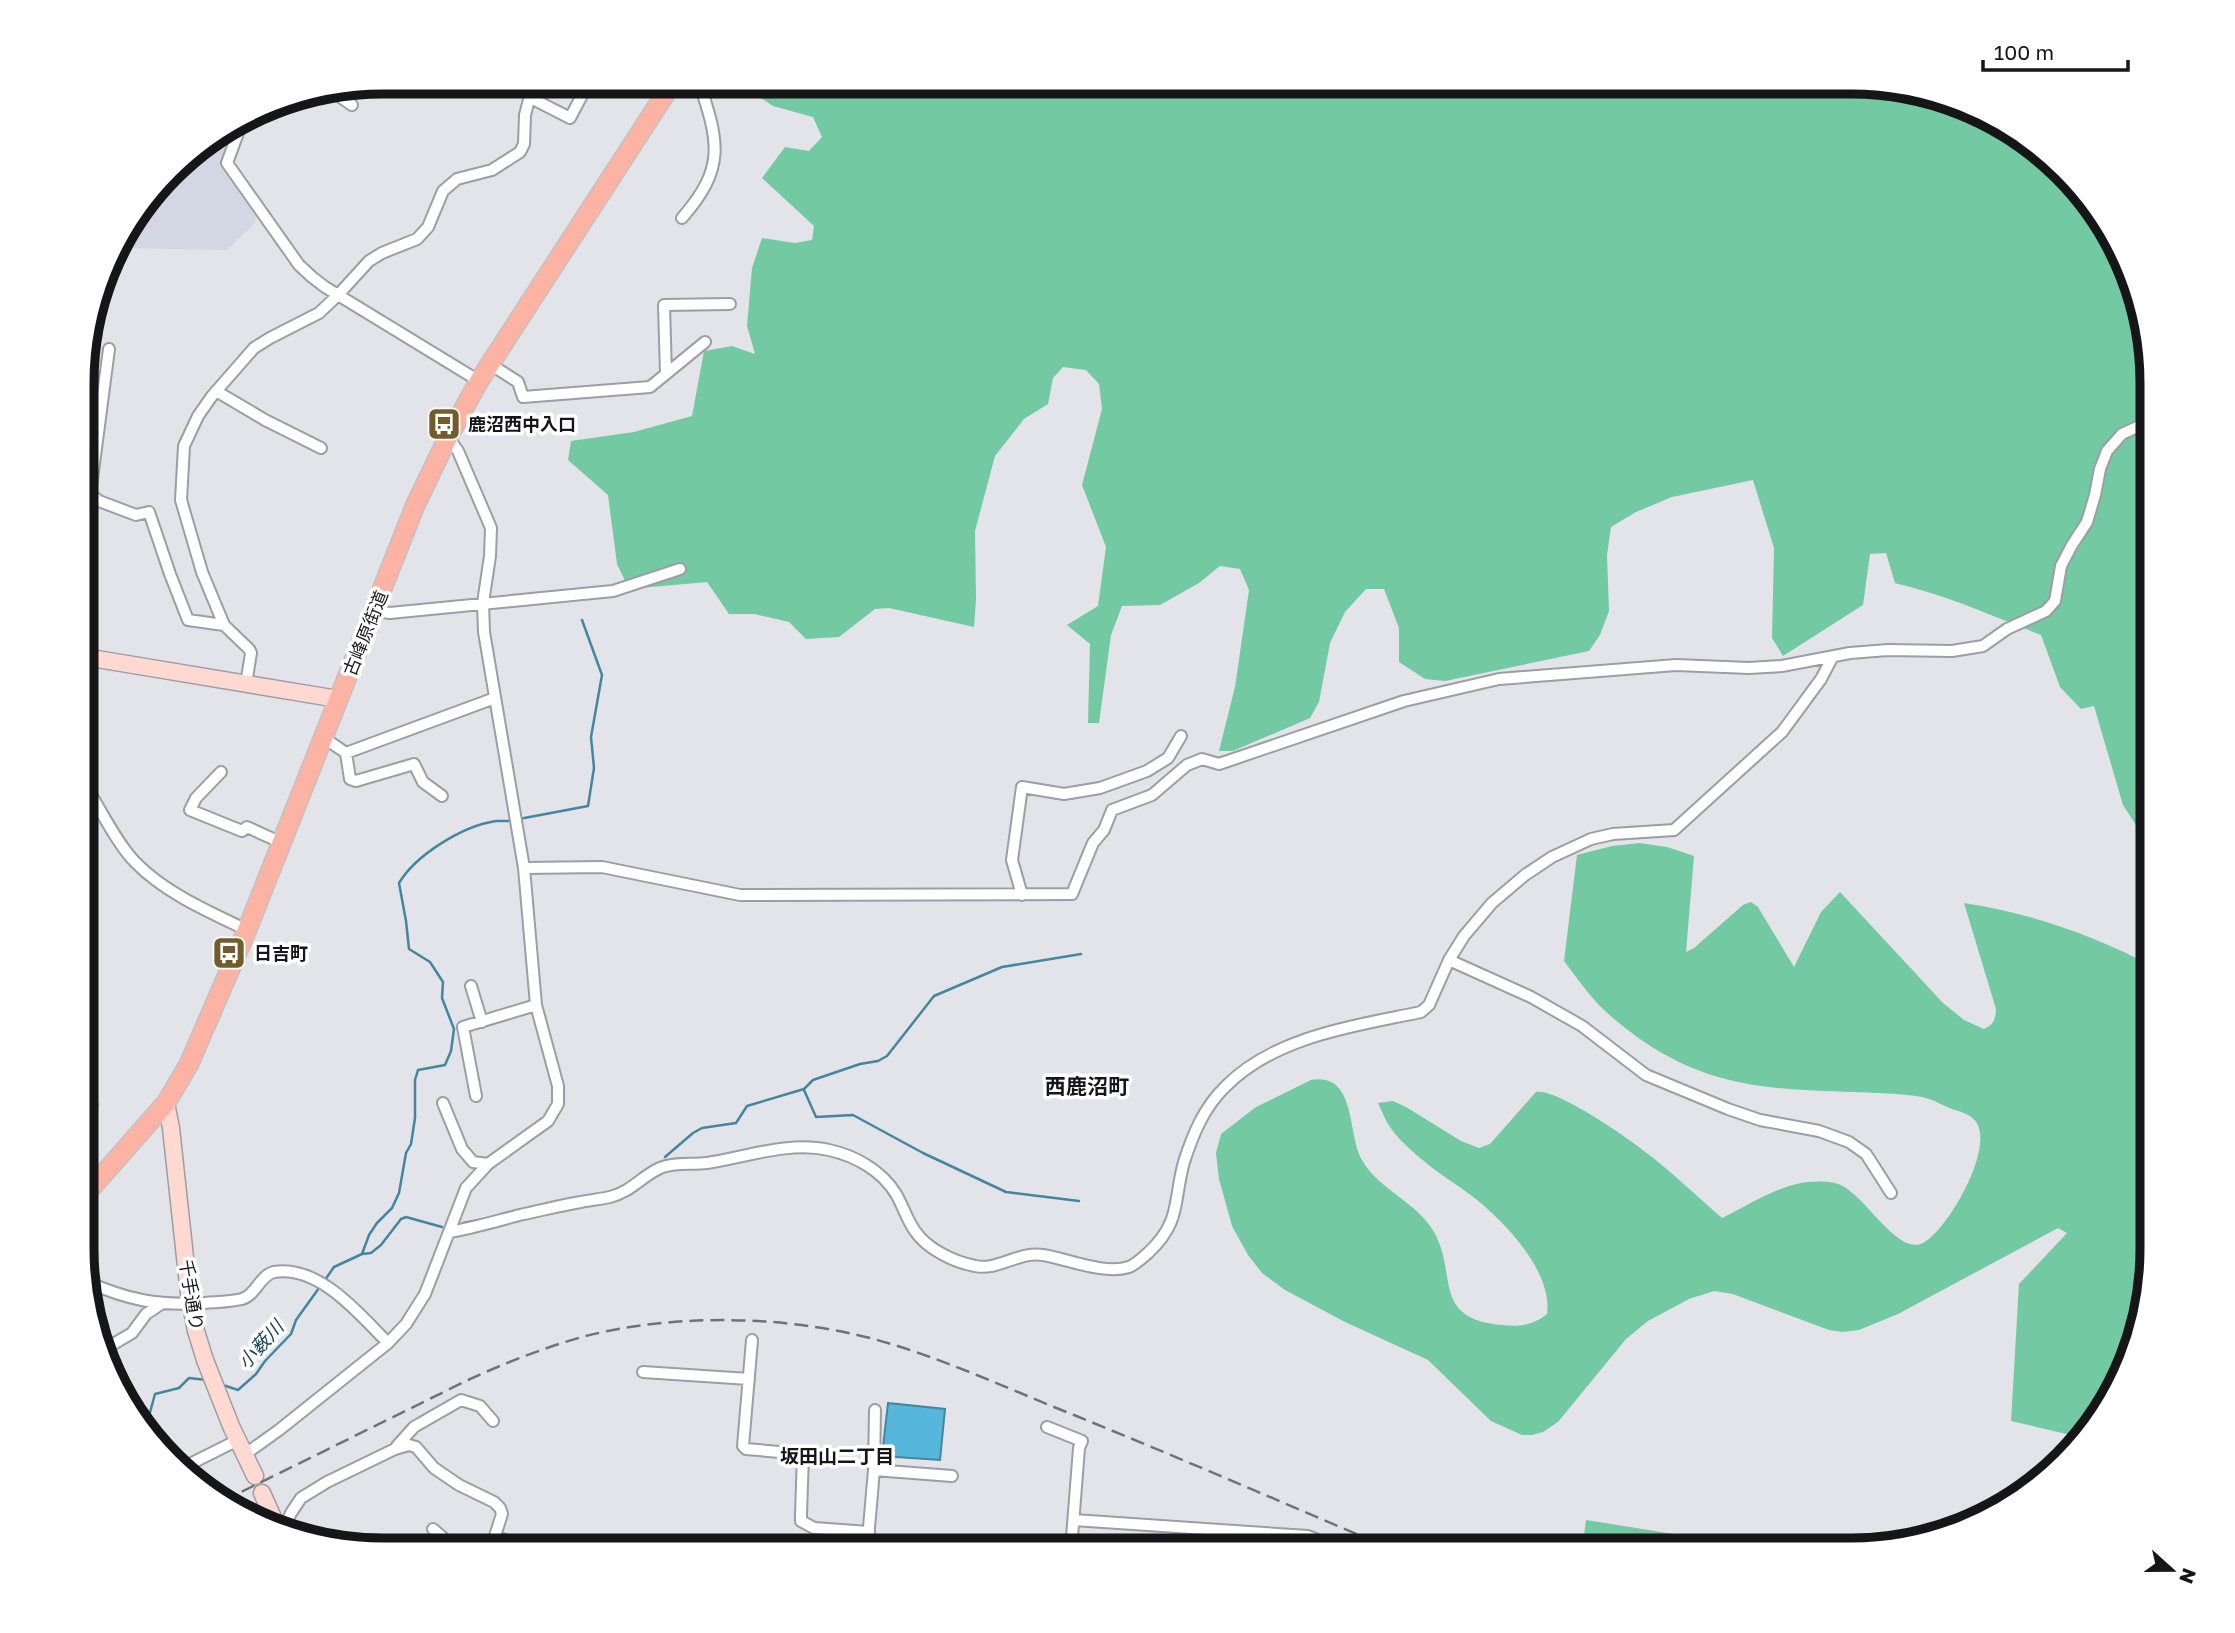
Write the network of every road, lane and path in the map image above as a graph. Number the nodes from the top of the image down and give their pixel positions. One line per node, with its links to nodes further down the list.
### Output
1 (530, 94): 5 (street)
2 (583, 94): 5 (street)
3 (665, 94): 14 (main road, 古峰原街道)
4 (702, 94): 9 (street)
5 (529, 97): 10 (street)
6 (341, 98): 7 (street)
7 (352, 105)
8 (238, 134): 10 (street)
9 (682, 218)
10 (338, 295): 16 (street); 17 (street)
11 (730, 304): 15 (street)
12 (705, 342): 15 (street)
13 (109, 349): 21 (street)
14 (490, 365): 15 (street); 16 (main road, 古峰原街道)
15 (666, 374)
16 (479, 381): 19 (main road, 古峰原街道)
17 (216, 391): 20 (street); 26 (street)
18 (2140, 426): 27 (street)
19 (448, 437): 24 (street); 25 (main road, 古峰原街道)
20 (321, 448)
21 (94, 463)
22 (94, 497): 26 (street)
23 (680, 569): 24 (street)
24 (483, 603): 25 (street); 30 (street)
25 (374, 611): 31 (main road, 古峰原街道)
26 (224, 625): 29 (street)
27 (1832, 658): 40 (street); 42 (street)
28 (94, 659): 29 (street)
29 (246, 684): 31 (street)
30 (495, 698): 34 (street); 39 (street)
31 (338, 699): 33 (main road, 古峰原街道)
32 (1181, 736): 40 (street)
33 (322, 740): 34 (street); 38 (main road, 古峰原街道)
34 (346, 753): 36 (street)
35 (221, 772): 38 (street)
36 (442, 796)
37 (94, 798): 41 (street)
38 (282, 843): 41 (main road, 古峰原街道)
39 (524, 868): 40 (street); 44 (street)
40 (1022, 895)
41 (247, 930): 47 (main road, 古峰原街道)
42 (1449, 960): 51 (street); 52 (street)
43 (471, 986): 45 (street)
44 (536, 1005): 45 (street); 49 (street)
45 (482, 1022): 46 (street)
46 (476, 1096)
47 (166, 1103): 50 (main road, 古峰原街道); 55 (street, 千手通り)
48 (443, 1103): 49 (street)
49 (488, 1164): 52 (street)
50 (94, 1185)
51 (1891, 1193)
52 (449, 1232): 57 (street)
53 (97, 1286): 54 (street)
54 (161, 1304): 55 (street); 58 (street)
55 (192, 1304): 57 (street); 64 (street, 千手通り)
56 (752, 1340): 60 (street)
57 (388, 1343): 64 (street)
58 (111, 1346)
59 (643, 1372): 60 (street)
60 (749, 1378): 75 (street)
61 (875, 1410): 67 (street)
62 (493, 1421): 65 (street)
63 (1047, 1427): 72 (street)
64 (241, 1447): 66 (street); 68 (street, 千手通り)
65 (393, 1450): 73 (street); 76 (street)
66 (191, 1465)
67 (874, 1471): 69 (street); 75 (street)
68 (255, 1476)
69 (952, 1476)
70 (262, 1493): 71 (street)
71 (274, 1517)
72 (1074, 1520): 80 (street); 81 (street)
73 (286, 1522)
74 (433, 1529): 77 (street)
75 (869, 1532): 79 (street)
76 (495, 1536): 78 (street)
77 (443, 1538)
78 (500, 1538)
79 (868, 1538)
80 (1072, 1538)
81 (1313, 1538)

